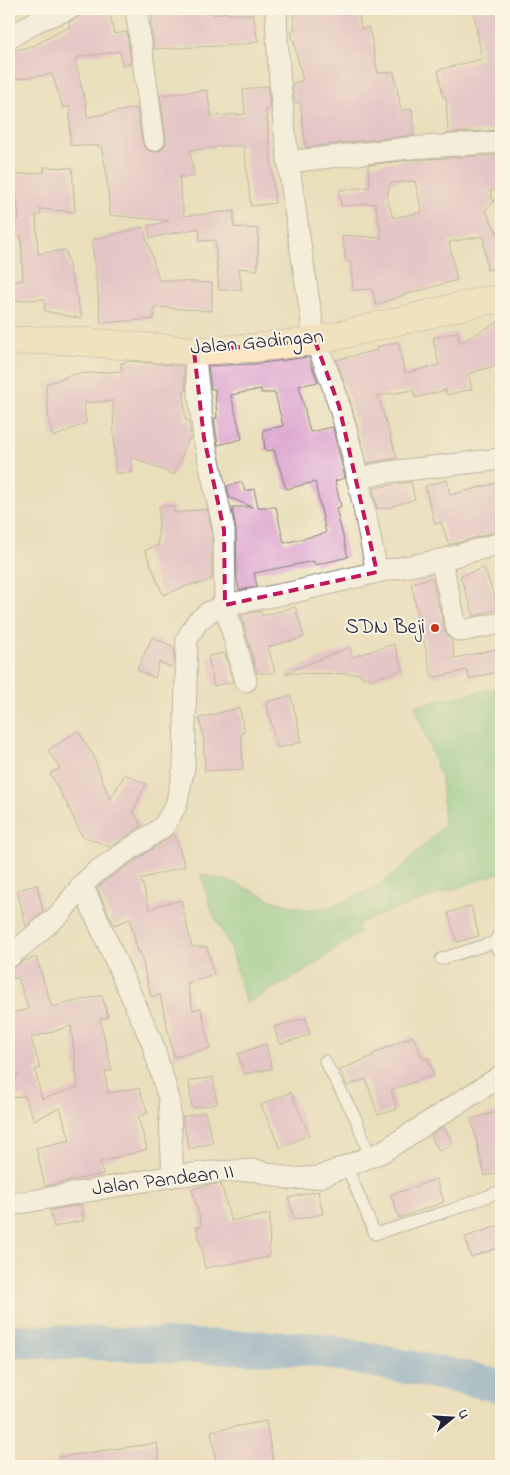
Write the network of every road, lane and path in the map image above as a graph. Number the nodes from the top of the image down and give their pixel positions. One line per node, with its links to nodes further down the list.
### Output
1 (68, 9): 4 (street)
2 (136, 9): 5 (street)
3 (276, 9): 7 (street)
4 (9, 38)
5 (154, 140)
6 (501, 142): 7 (street)
7 (288, 162): 10 (street)
8 (501, 299): 10 (street, Jalan Gadingan)
9 (9, 341): 11 (street, Jalan Gadingan)
10 (315, 341): 11 (street, Jalan Gadingan); 13 (street)
11 (194, 351): 17 (street)
12 (501, 459): 13 (street)
13 (357, 478): 16 (street)
14 (501, 543): 15 (street)
15 (441, 560): 16 (street); 18 (street)
16 (377, 572): 17 (street)
17 (225, 605): 19 (street); 20 (street)
18 (501, 623)
19 (246, 680)
20 (82, 885): 23 (street); 29 (street)
21 (501, 940): 22 (street); 24 (lane)
22 (501, 946)
23 (9, 957)
24 (441, 959)
25 (325, 1061): 27 (lane)
26 (501, 1076): 27 (street, Jalan Pandean II)
27 (370, 1156): 28 (street, Jalan Pandean II)
28 (347, 1167): 29 (street, Jalan Pandean II); 30 (lane)
29 (173, 1176): 31 (street, Jalan Pandean II)
30 (501, 1192)
31 (9, 1205)

